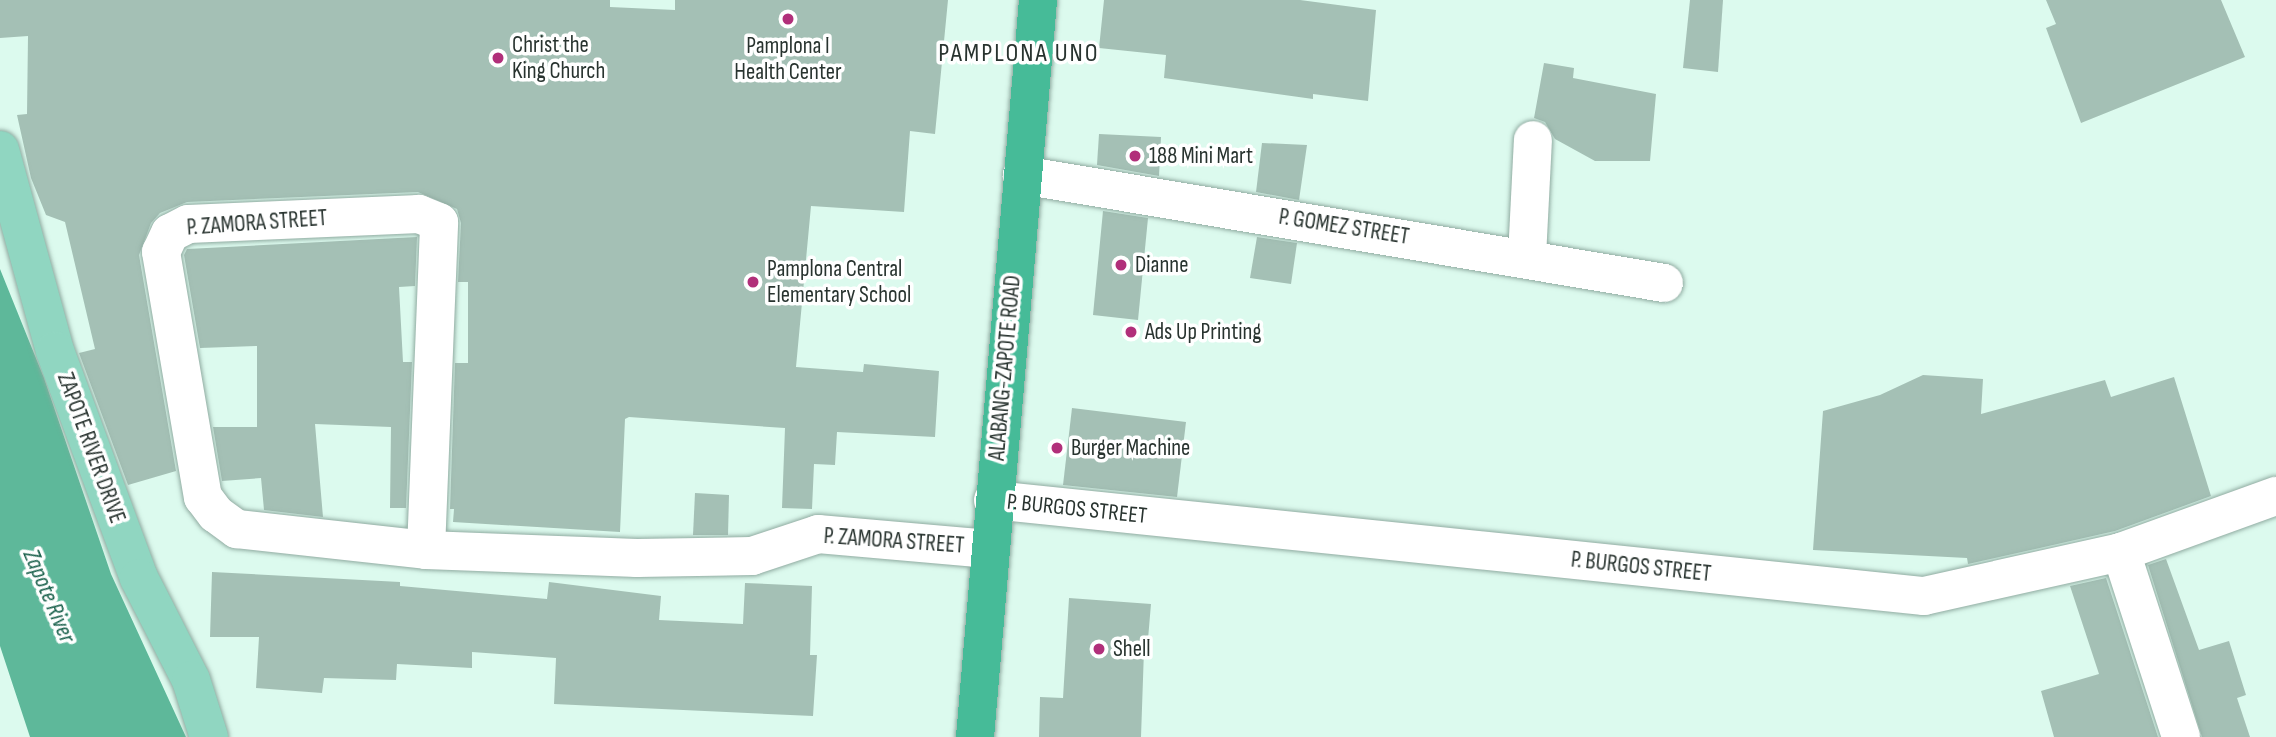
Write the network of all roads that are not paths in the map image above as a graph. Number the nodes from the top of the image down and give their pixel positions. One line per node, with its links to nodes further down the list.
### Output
1 (1038, 0): 4 (highway, ALABANG-ZAPOTE ROAD)
2 (1533, 140): 5 (street)
3 (0, 150): 12 (main road, ZAPOTE RIVER DRIVE)
4 (1022, 175): 5 (street, P. GOMEZ STREET); 8 (highway, ALABANG-ZAPOTE ROAD)
5 (1527, 257): 6 (street, P. GOMEZ STREET)
6 (1664, 283)
7 (2276, 496): 11 (street, P. BURGOS STREET)
8 (993, 500): 9 (highway, ALABANG-ZAPOTE ROAD); 11 (street, P. BURGOS STREET)
9 (989, 549): 10 (street, P. ZAMORA STREET); 13 (highway, ALABANG-ZAPOTE ROAD)
10 (426, 550): 10 (street, P. ZAMORA STREET)
11 (2121, 552): 14 (street)
12 (209, 737)
13 (975, 737)
14 (2181, 737)

